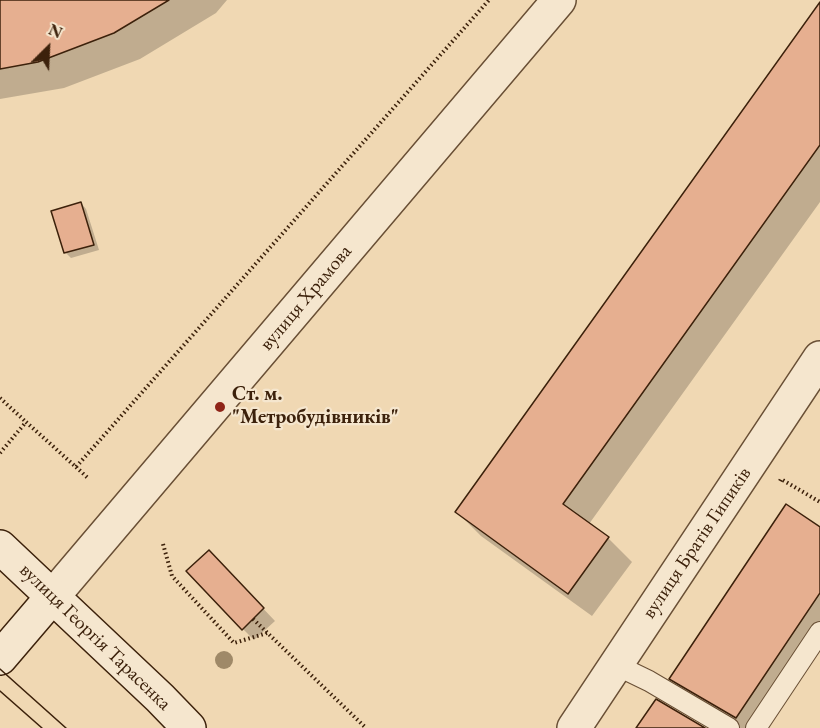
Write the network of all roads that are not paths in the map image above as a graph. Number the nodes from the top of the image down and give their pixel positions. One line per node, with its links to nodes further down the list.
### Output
1 (559, 0): 4 (street, вулиця Храмова)
2 (820, 358): 7 (street, вулиця Братів Гипиків)
3 (0, 547): 4 (street, вулиця Георгія Тарасенка)
4 (53, 596): 6 (street, вулиця Храмова); 8 (street, вулиця Георгія Тарасенка)
5 (820, 632): 11 (lane)
6 (0, 658)
7 (616, 665): 9 (street, вулиця Братів Гипиків); 10 (lane)
8 (189, 728)
9 (574, 728)
10 (729, 728)
11 (756, 728)

